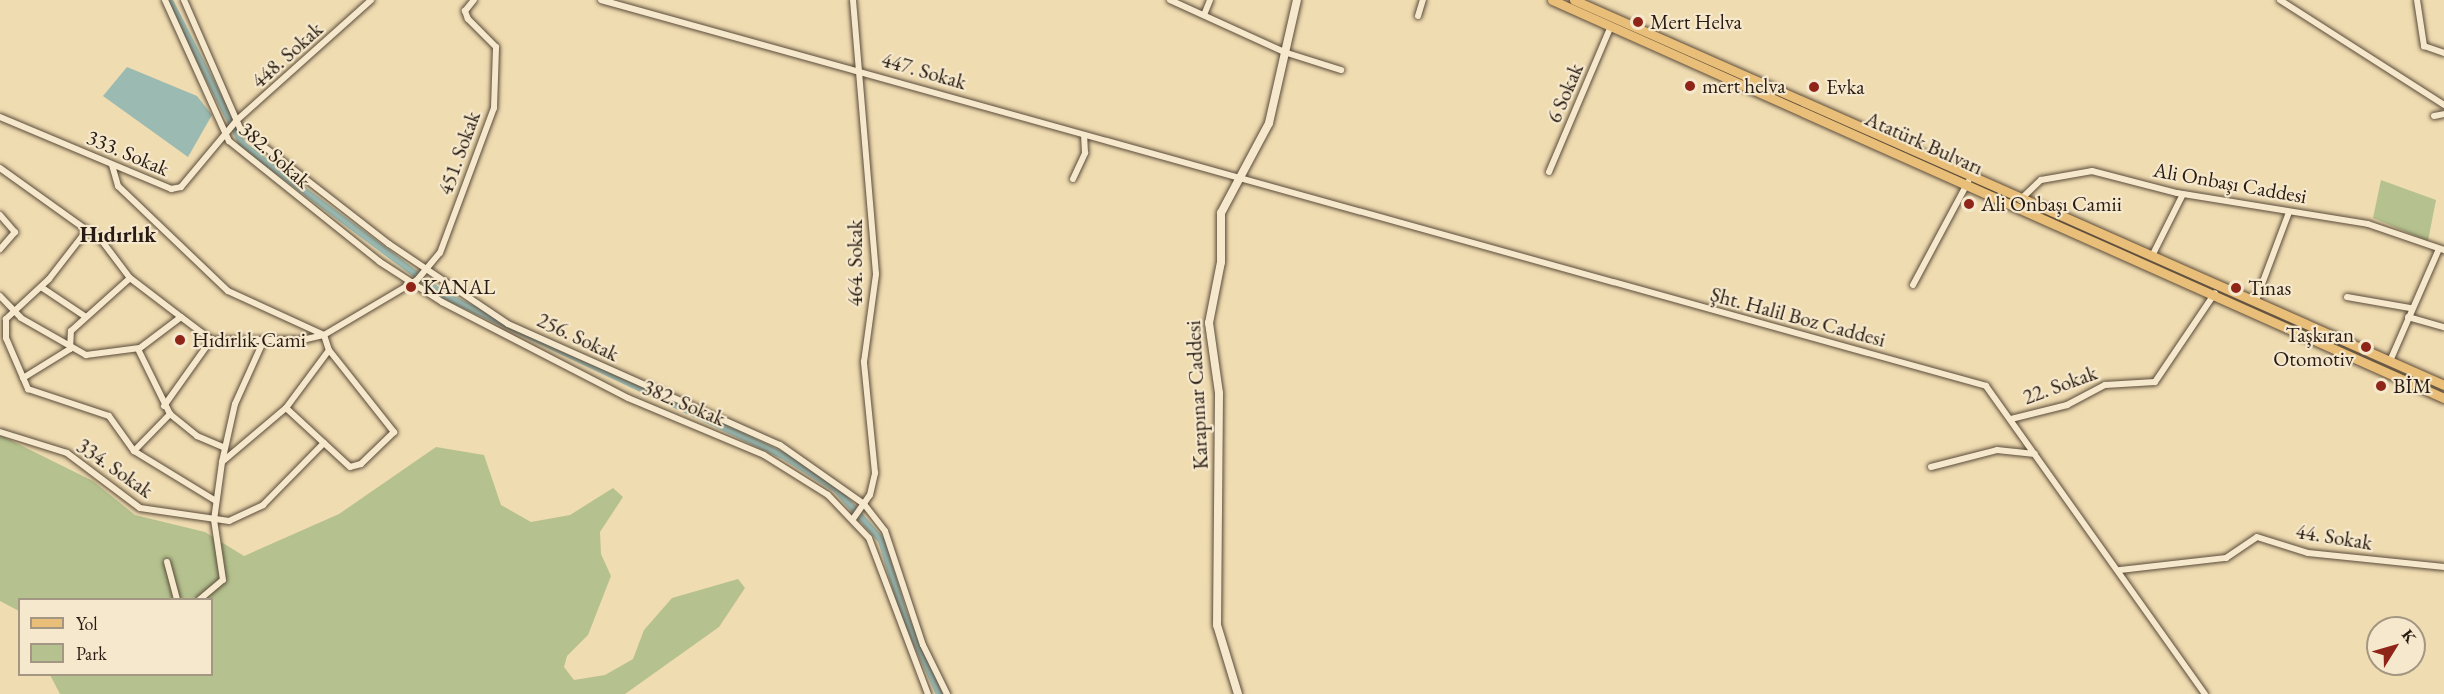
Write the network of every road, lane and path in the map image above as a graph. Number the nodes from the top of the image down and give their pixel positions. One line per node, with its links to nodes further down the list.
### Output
1 (165, 0): 27 (street, 382. Sokak)
2 (184, 0): 26 (street, 256. Sokak)
3 (371, 0): 26 (street, 448. Sokak)
4 (474, 0): 43 (street, 451. Sokak)
5 (601, 0): 20 (street, 447. Sokak)
6 (853, 0): 20 (street, 464. Sokak)
7 (1170, 0): 15 (street)
8 (1210, 0): 15 (street)
9 (1297, 0): 18 (street, Karapınar Caddesi)
10 (1423, 0): 16 (street)
11 (1552, 0): 17 (main road, Atatürk Bulvarı)
12 (1574, 0): 36 (main road, Atatürk Bulvarı)
13 (2280, 0): 22 (street)
14 (2417, 0): 19 (street)
15 (1204, 15): 18 (street)
16 (1418, 16)
17 (1611, 26): 31 (street, 6 Sokak); 34 (main road, Atatürk Bulvarı)
18 (1284, 52): 21 (street); 32 (street, Karapınar Caddesi)
19 (2444, 53)
20 (861, 70): 28 (street, 447. Sokak); 80 (street, 464. Sokak)
21 (1341, 70)
22 (2444, 105)
23 (2444, 114): 24 (street)
24 (2434, 116)
25 (0, 117): 29 (street, 333. Sokak)
26 (237, 121): 27 (street, 448. Sokak); 43 (street, 256. Sokak)
27 (227, 134): 29 (street, 333. Sokak); 45 (street, 382. Sokak)
28 (1084, 135): 32 (street, 447. Sokak); 33 (street)
29 (112, 165): 58 (street)
30 (0, 168): 39 (street)
31 (1549, 172)
32 (1237, 178): 71 (street, Şht. Halil Boz Caddesi); 90 (street, Karapınar Caddesi)
33 (1073, 179)
34 (1968, 182): 36 (main road, Atatürk Bulvarı); 46 (street)
35 (2183, 194): 36 (street, Ali Onbaşı Caddesi); 37 (street, Ali Onbaşı Caddesi); 42 (street)
36 (2020, 200): 42 (main road, Atatürk Bulvarı); 48 (main road, Atatürk Bulvarı)
37 (2289, 212): 41 (street, Ali Onbaşı Caddesi); 51 (street)
38 (0, 215): 40 (street)
39 (87, 230): 44 (street); 47 (street)
40 (0, 249)
41 (2441, 249): 52 (street)
42 (2153, 254): 51 (main road, Atatürk Bulvarı)
43 (425, 272): 45 (street, 451. Sokak); 80 (street, 256. Sokak)
44 (129, 278): 54 (street); 55 (street)
45 (414, 281): 58 (street, 451. Sokak); 81 (street, 382. Sokak)
46 (1913, 285)
47 (40, 287): 53 (street); 54 (street)
48 (2215, 292): 67 (main road, Atatürk Bulvarı); 71 (street, 22. Sokak)
49 (0, 296): 53 (street)
50 (2347, 297): 52 (street)
51 (2256, 300): 64 (main road, Atatürk Bulvarı)
52 (2410, 308): 56 (street)
53 (13, 310): 61 (street); 65 (street)
54 (86, 317): 61 (street)
55 (181, 317): 59 (street); 62 (street)
56 (2408, 317): 57 (street); 64 (street)
57 (2444, 327)
58 (324, 335): 60 (street); 63 (street)
59 (211, 340): 60 (street); 68 (street)
60 (263, 342): 74 (street)
61 (70, 349): 62 (street); 65 (street)
62 (138, 349): 68 (street)
63 (328, 350): 69 (street); 73 (street)
64 (2390, 361): 66 (main road, Atatürk Bulvarı)
65 (23, 378): 75 (street)
66 (2444, 385)
67 (2444, 398)
68 (164, 406): 70 (street)
69 (285, 408): 73 (street); 77 (street)
70 (170, 414): 74 (street); 75 (street)
71 (2011, 419): 76 (street, Şht. Halil Boz Caddesi)
72 (0, 432): 82 (street, 334. Sokak)
73 (324, 442): 82 (street, 334. Sokak)
74 (225, 448): 77 (street)
75 (134, 451): 79 (street)
76 (2035, 454): 78 (street); 85 (street, Şht. Halil Boz Caddesi)
77 (222, 462): 79 (street)
78 (1931, 467)
79 (216, 501): 82 (street)
80 (862, 506): 81 (street, 464. Sokak); 89 (street, 256. Sokak)
81 (853, 518): 88 (street, 382. Sokak)
82 (214, 520): 87 (street)
83 (168, 562): 86 (street)
84 (2444, 567): 85 (street, 44. Sokak)
85 (2120, 570): 91 (street, Şht. Halil Boz Caddesi)
86 (177, 598)
87 (201, 598)
88 (928, 694)
89 (947, 694)
90 (1238, 694)
91 (2205, 694)

